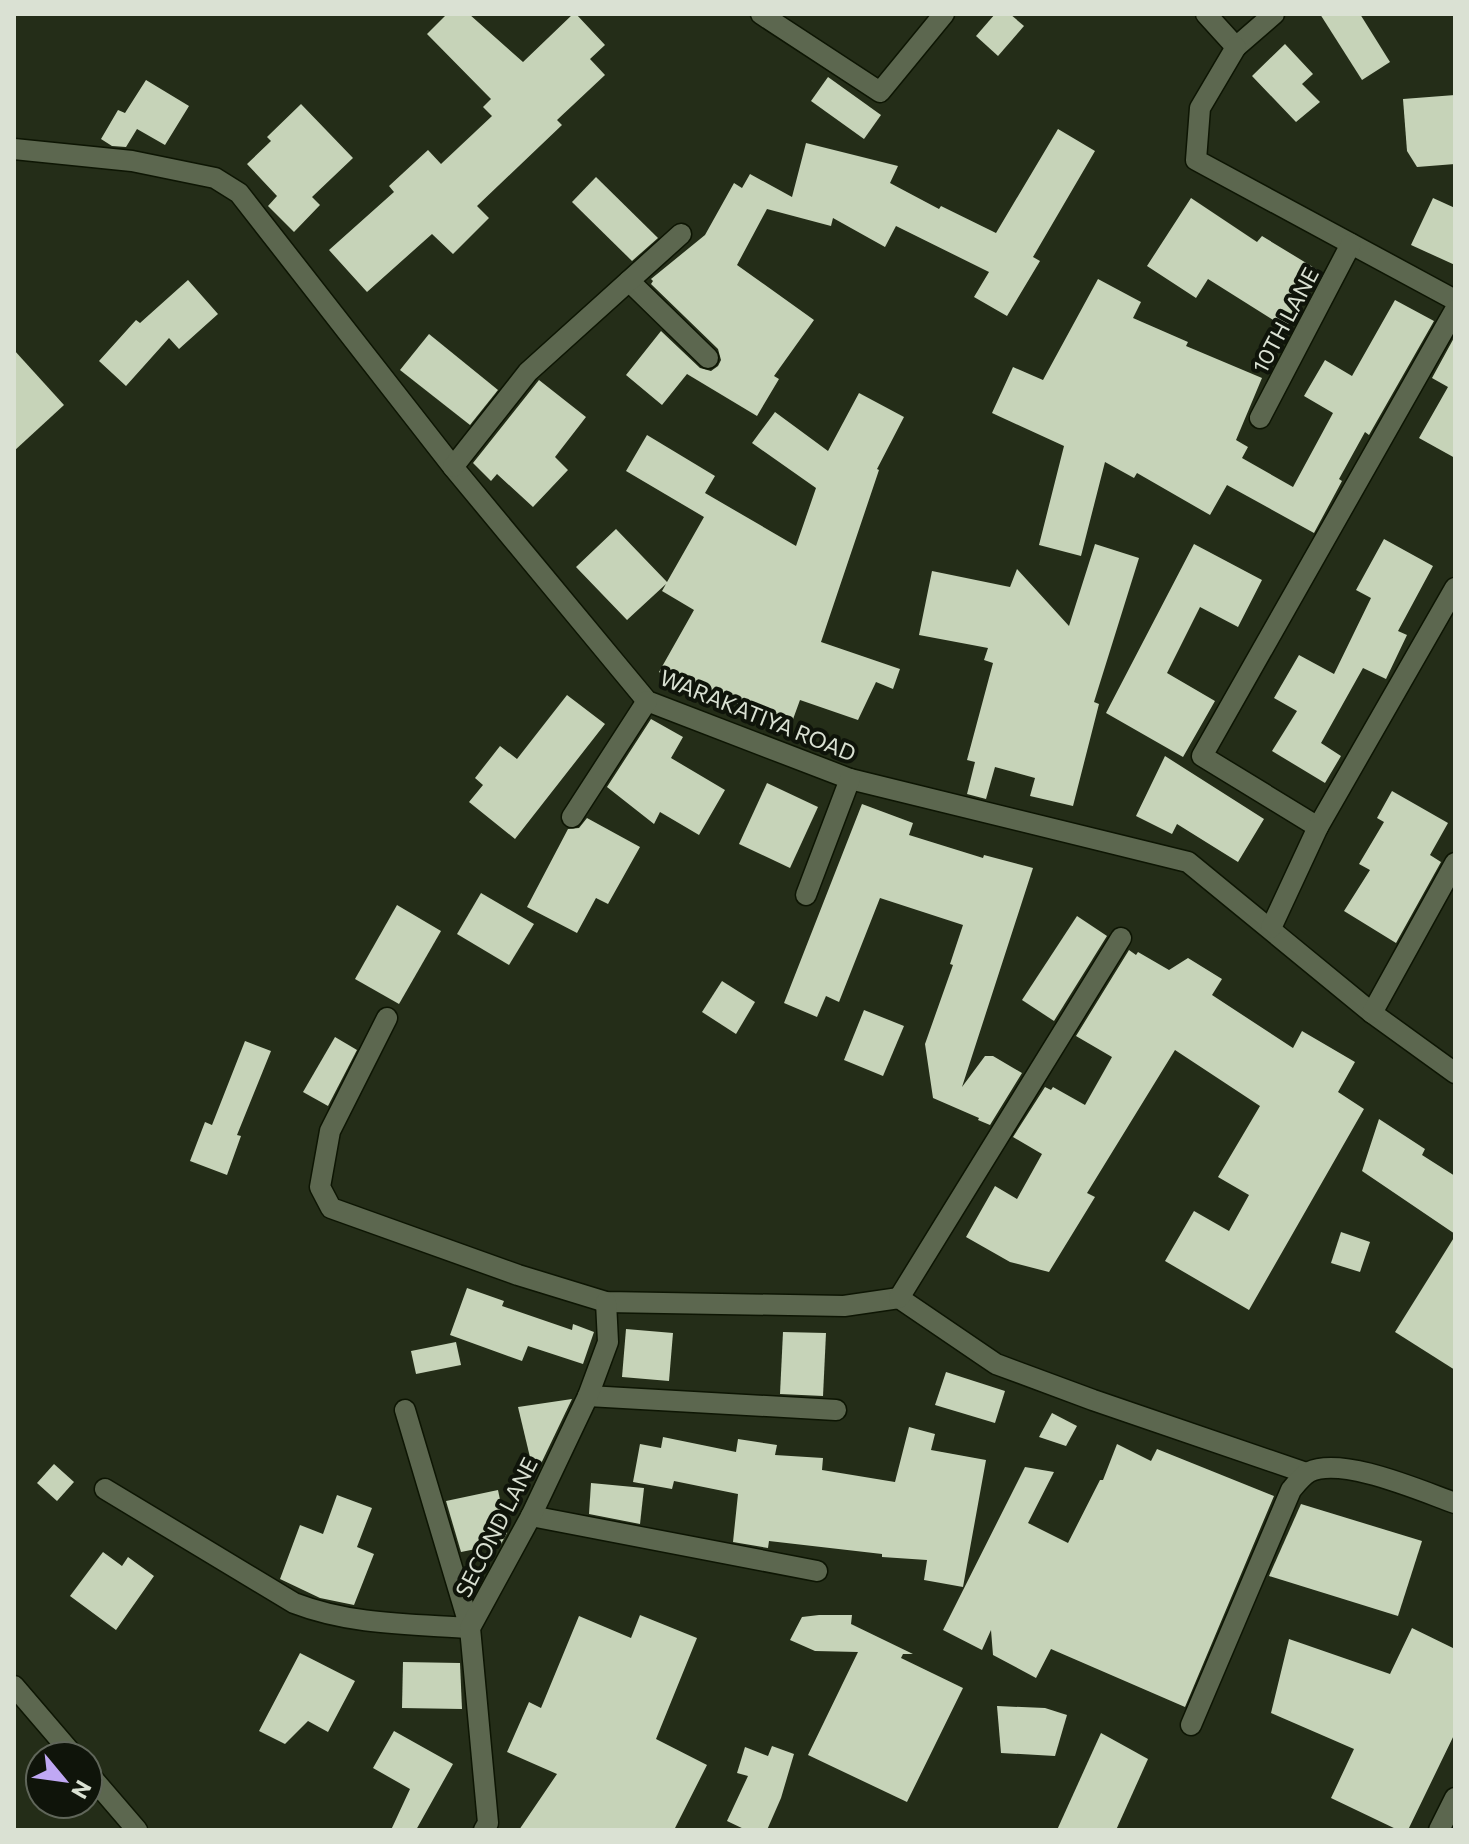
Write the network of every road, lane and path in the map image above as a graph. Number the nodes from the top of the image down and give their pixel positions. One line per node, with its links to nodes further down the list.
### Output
1 (761, 14): 2 (street)
2 (944, 14)
3 (1206, 14): 5 (street)
4 (1274, 14): 5 (street)
5 (1236, 47): 8 (street)
6 (14, 149): 14 (street, WARAKATIYA ROAD)
7 (681, 234): 9 (street)
8 (1351, 244): 10 (street); 13 (street, 10TH LANE)
9 (629, 281): 12 (street); 14 (street)
10 (1455, 300)
11 (1455, 310): 19 (street)
12 (708, 358)
13 (1260, 418)
14 (453, 467): 16 (street, WARAKATIYA ROAD)
15 (1455, 588): 19 (street)
16 (647, 701): 17 (street, WARAKATIYA ROAD); 18 (street)
17 (850, 779): 21 (street); 22 (street, WARAKATIYA ROAD)
18 (572, 817)
19 (1318, 827): 22 (street)
20 (1455, 863): 24 (street)
21 (806, 895)
22 (1271, 928): 24 (street, WARAKATIYA ROAD)
23 (1121, 938): 27 (street)
24 (1372, 1013): 26 (street, WARAKATIYA ROAD)
25 (387, 1018): 28 (street)
26 (1455, 1073)
27 (899, 1298): 28 (street); 32 (street)
28 (606, 1302): 29 (street, SECOND LANE)
29 (588, 1396): 31 (street); 35 (street, SECOND LANE)
30 (405, 1410): 37 (street)
31 (836, 1410)
32 (1306, 1473): 34 (street); 39 (street)
33 (105, 1489): 37 (street)
34 (1455, 1503)
35 (531, 1516): 36 (street); 37 (street, SECOND LANE)
36 (817, 1571)
37 (470, 1628): 44 (street, SECOND LANE)
38 (14, 1686): 40 (street)
39 (1191, 1725)
40 (60, 1740)
41 (104, 1792): 43 (street)
42 (1455, 1798): 45 (street)
43 (137, 1830)
44 (484, 1830)
45 (1439, 1830)

